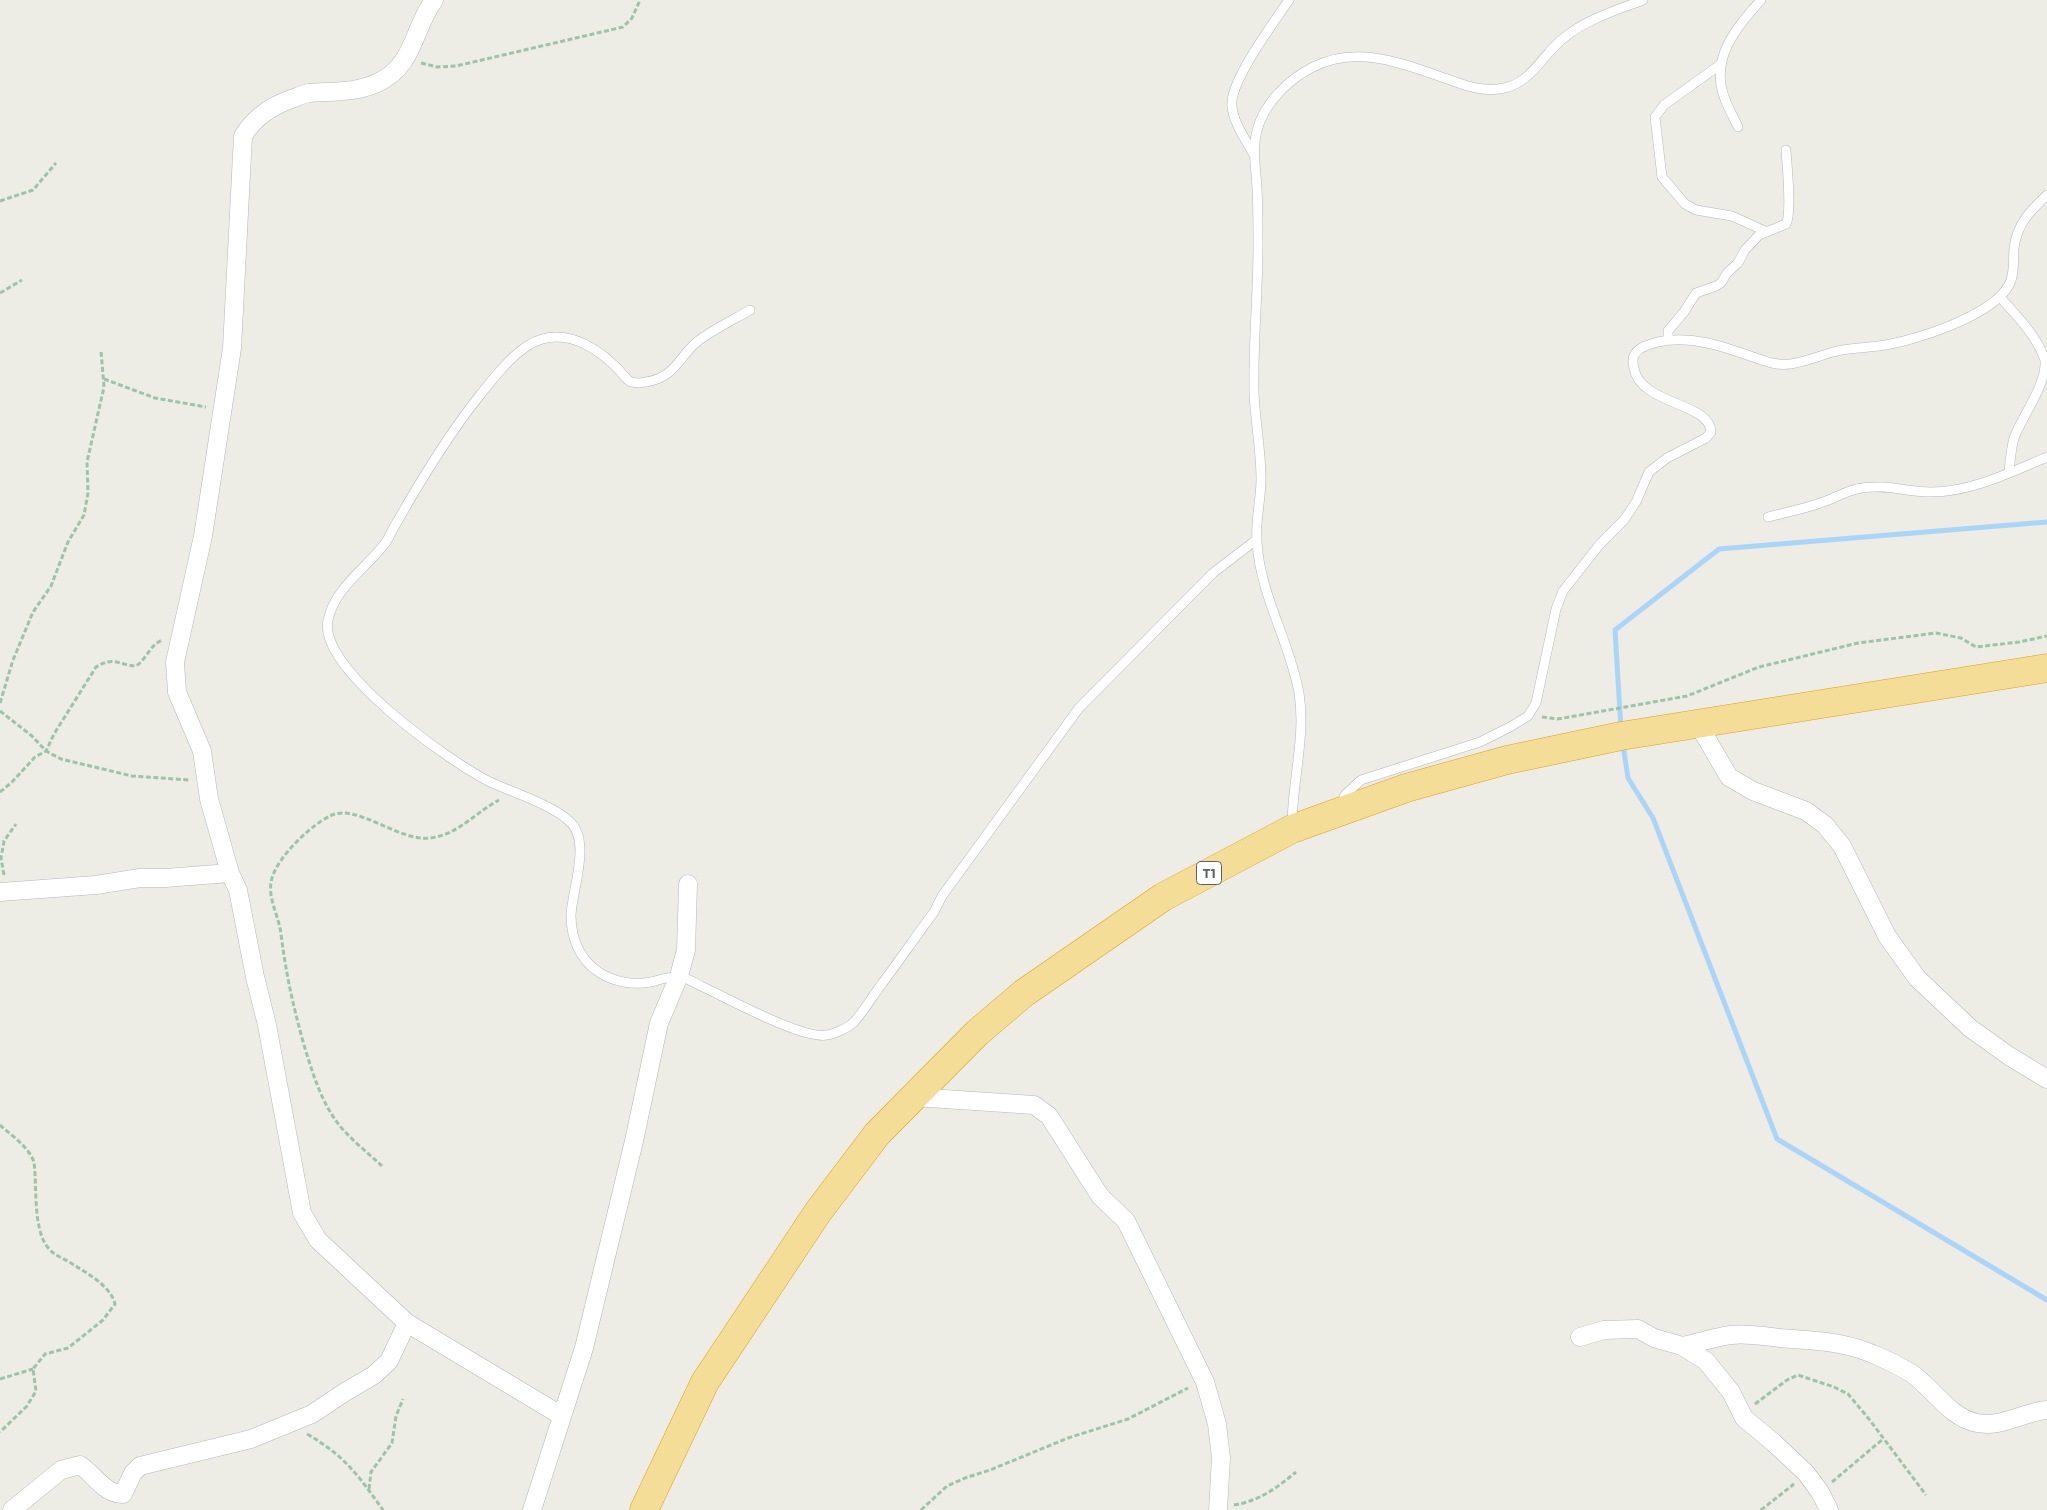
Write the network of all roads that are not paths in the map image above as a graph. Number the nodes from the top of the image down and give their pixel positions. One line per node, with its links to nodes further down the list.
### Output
1 (434, 0): 23 (street)
2 (1289, 0): 8 (lane)
3 (1643, 0): 8 (lane)
4 (1762, 0): 5 (lane)
5 (1721, 64): 6 (lane); 10 (lane)
6 (1738, 127)
7 (1786, 150): 10 (lane)
8 (1254, 155): 18 (lane)
9 (2047, 195): 11 (lane)
10 (1765, 231): 13 (lane)
11 (2000, 296): 13 (lane); 14 (lane)
12 (750, 310): 26 (lane)
13 (1668, 340): 21 (lane)
14 (2046, 361): 16 (lane)
15 (2047, 457): 16 (lane)
16 (2009, 472): 17 (lane)
17 (1768, 517)
18 (1256, 540): 22 (lane); 26 (lane)
19 (2047, 668): 20 (highway, T1)
20 (1698, 724): 21 (highway, T1); 27 (street)
21 (1338, 811): 22 (highway, T1)
22 (1292, 829): 28 (highway, T1)
23 (230, 873): 25 (street); 29 (street)
24 (688, 884): 26 (street)
25 (0, 892)
26 (679, 976): 33 (street)
27 (2047, 1079)
28 (914, 1097): 34 (street); 37 (highway, T1)
29 (407, 1323): 33 (street); 35 (street)
30 (1580, 1337): 31 (street)
31 (1682, 1346): 32 (street); 38 (street)
32 (2047, 1410)
33 (562, 1416): 36 (street)
34 (1218, 1509)
35 (12, 1510)
36 (532, 1510)
37 (644, 1510)
38 (1829, 1510)

